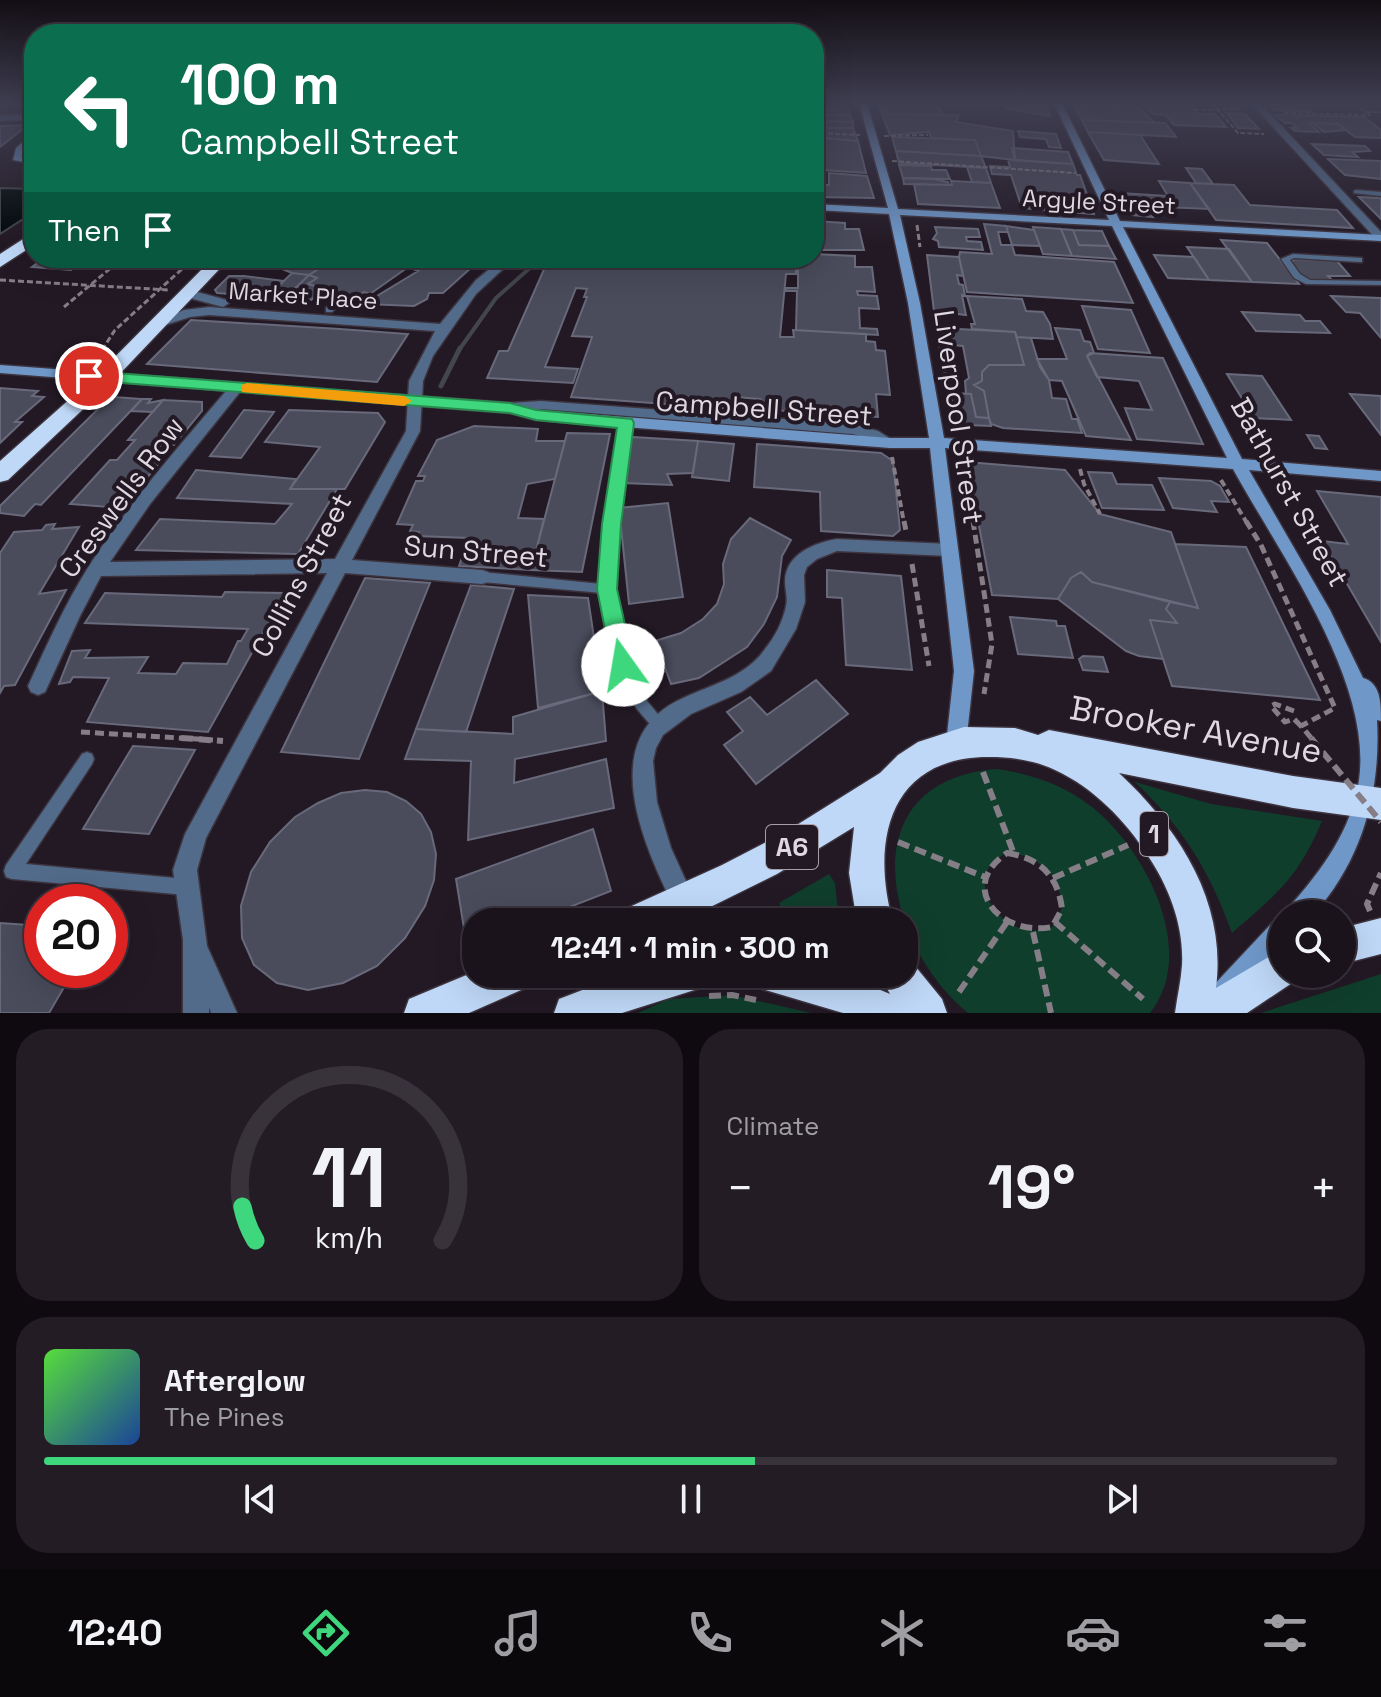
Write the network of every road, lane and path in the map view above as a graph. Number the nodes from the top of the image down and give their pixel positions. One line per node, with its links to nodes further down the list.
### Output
1 (879, 150): 4 (main road, Liverpool Street)
2 (1081, 150): 5 (main road, Bathurst Street)
3 (1298, 150): 11 (street)
4 (882, 161): 5 (path); 9 (main road, Liverpool Street)
5 (1089, 168): 10 (main road, Bathurst Street)
6 (1356, 192): 7 (lane)
7 (1381, 194)
8 (824, 208): 9 (main road, Argyle Street)
9 (895, 212): 10 (main road, Argyle Street); 38 (main road, Liverpool Street)
10 (1118, 223): 11 (main road, Argyle Street); 40 (main road, Bathurst Street)
11 (1381, 238)
12 (24, 244): 14 (highway)
13 (1359, 260): 20 (lane)
14 (0, 262)
15 (111, 268): 21 (path)
16 (183, 268): 22 (path)
17 (212, 268): 23 (highway)
18 (497, 268): 28 (street, Collins Street)
19 (0, 280): 21 (path)
20 (1381, 283)
21 (90, 285): 22 (path); 25 (path)
22 (160, 289): 23 (path); 29 (path)
23 (187, 292): 26 (street, Market Place); 27 (highway)
24 (344, 294): 26 (lane)
25 (64, 307)
26 (325, 315): 27 (street, Market Place); 28 (street, Market Place)
27 (159, 323): 31 (highway)
28 (449, 323): 33 (street, Collins Street)
29 (86, 362)
30 (0, 369): 31 (main road, Campbell Street)
31 (106, 377): 32 (main road, Campbell Street); 41 (highway)
32 (237, 387): 33 (main road, Campbell Street); 47 (street, Creswells Row)
33 (412, 401): 34 (main road, Campbell Street); 46 (street, Collins Street)
34 (510, 408): 35 (main road, Campbell Street); 36 (street)
35 (626, 423): 36 (main road, Campbell Street); 49 (lane)
36 (890, 443): 38 (main road, Campbell Street)
37 (960, 443): 38 (main road, Campbell Street); 39 (main road, Campbell Street); 54 (path)
38 (937, 444): 45 (main road, Liverpool Street)
39 (1075, 451): 40 (main road, Campbell Street); 44 (path)
40 (1239, 464): 42 (main road, Campbell Street); 51 (main road, Bathurst Street)
41 (0, 474)
42 (1381, 476)
43 (1222, 480): 58 (path, bridge)
44 (1100, 514)
45 (950, 550): 57 (street); 62 (main road, Liverpool Street)
46 (340, 566): 47 (street, Sun Street); 48 (street, Sun Street); 61 (street, Collins Street)
47 (96, 569): 53 (street, Creswells Row)
48 (482, 577): 49 (lane, Sun Street)
49 (607, 589): 57 (lane)
50 (923, 641): 52 (path)
51 (1342, 651): 56 (main road); 66 (main road, Bathurst Street)
52 (929, 666)
53 (38, 686)
54 (984, 696)
55 (1294, 711): 58 (path)
56 (1381, 712)
57 (659, 724): 74 (street)
58 (1301, 726): 66 (path, bridge)
59 (81, 732): 61 (path)
60 (995, 740): 62 (highway, 1); 66 (highway, Brooker Avenue / 1); 101 (highway, 1)
61 (245, 742): 72 (street, Collins Street)
62 (956, 744): 65 (highway, 1)
63 (87, 759): 72 (lane)
64 (983, 772): 69 (path)
65 (893, 781): 74 (highway, A6); 76 (highway, 1)
66 (1375, 809): 73 (main road, Bathurst Street)
67 (898, 842): 70 (path)
68 (1129, 845): 71 (path)
69 (1014, 854): 70 (path); 71 (path)
70 (985, 877): 77 (path)
71 (1053, 878): 78 (path)
72 (186, 887): 81 (street, Collins Street)
73 (1309, 900)
74 (684, 903): 75 (highway, A6)
75 (672, 908)
76 (872, 908)
77 (1007, 922): 79 (path); 91 (path)
78 (1055, 922): 79 (path); 92 (path)
79 (1033, 932): 100 (path)
80 (1381, 936): 82 (highway)
81 (195, 940): 94 (street, Collins Street); 95 (street, Collins Street)
82 (1356, 942)
83 (1268, 946): 102 (main road)
84 (1268, 977): 103 (highway)
85 (482, 988): 96 (highway)
86 (637, 988): 97 (highway)
87 (704, 988): 88 (path)
88 (760, 988)
89 (823, 988): 93 (highway)
90 (909, 988): 99 (highway)
91 (959, 992)
92 (1143, 999)
93 (863, 1006): 98 (highway)
94 (196, 1013)
95 (224, 1013)
96 (423, 1013)
97 (573, 1013)
98 (889, 1013)
99 (928, 1013)
100 (1051, 1013)
101 (1194, 1013)
102 (1205, 1013)
103 (1213, 1013)

